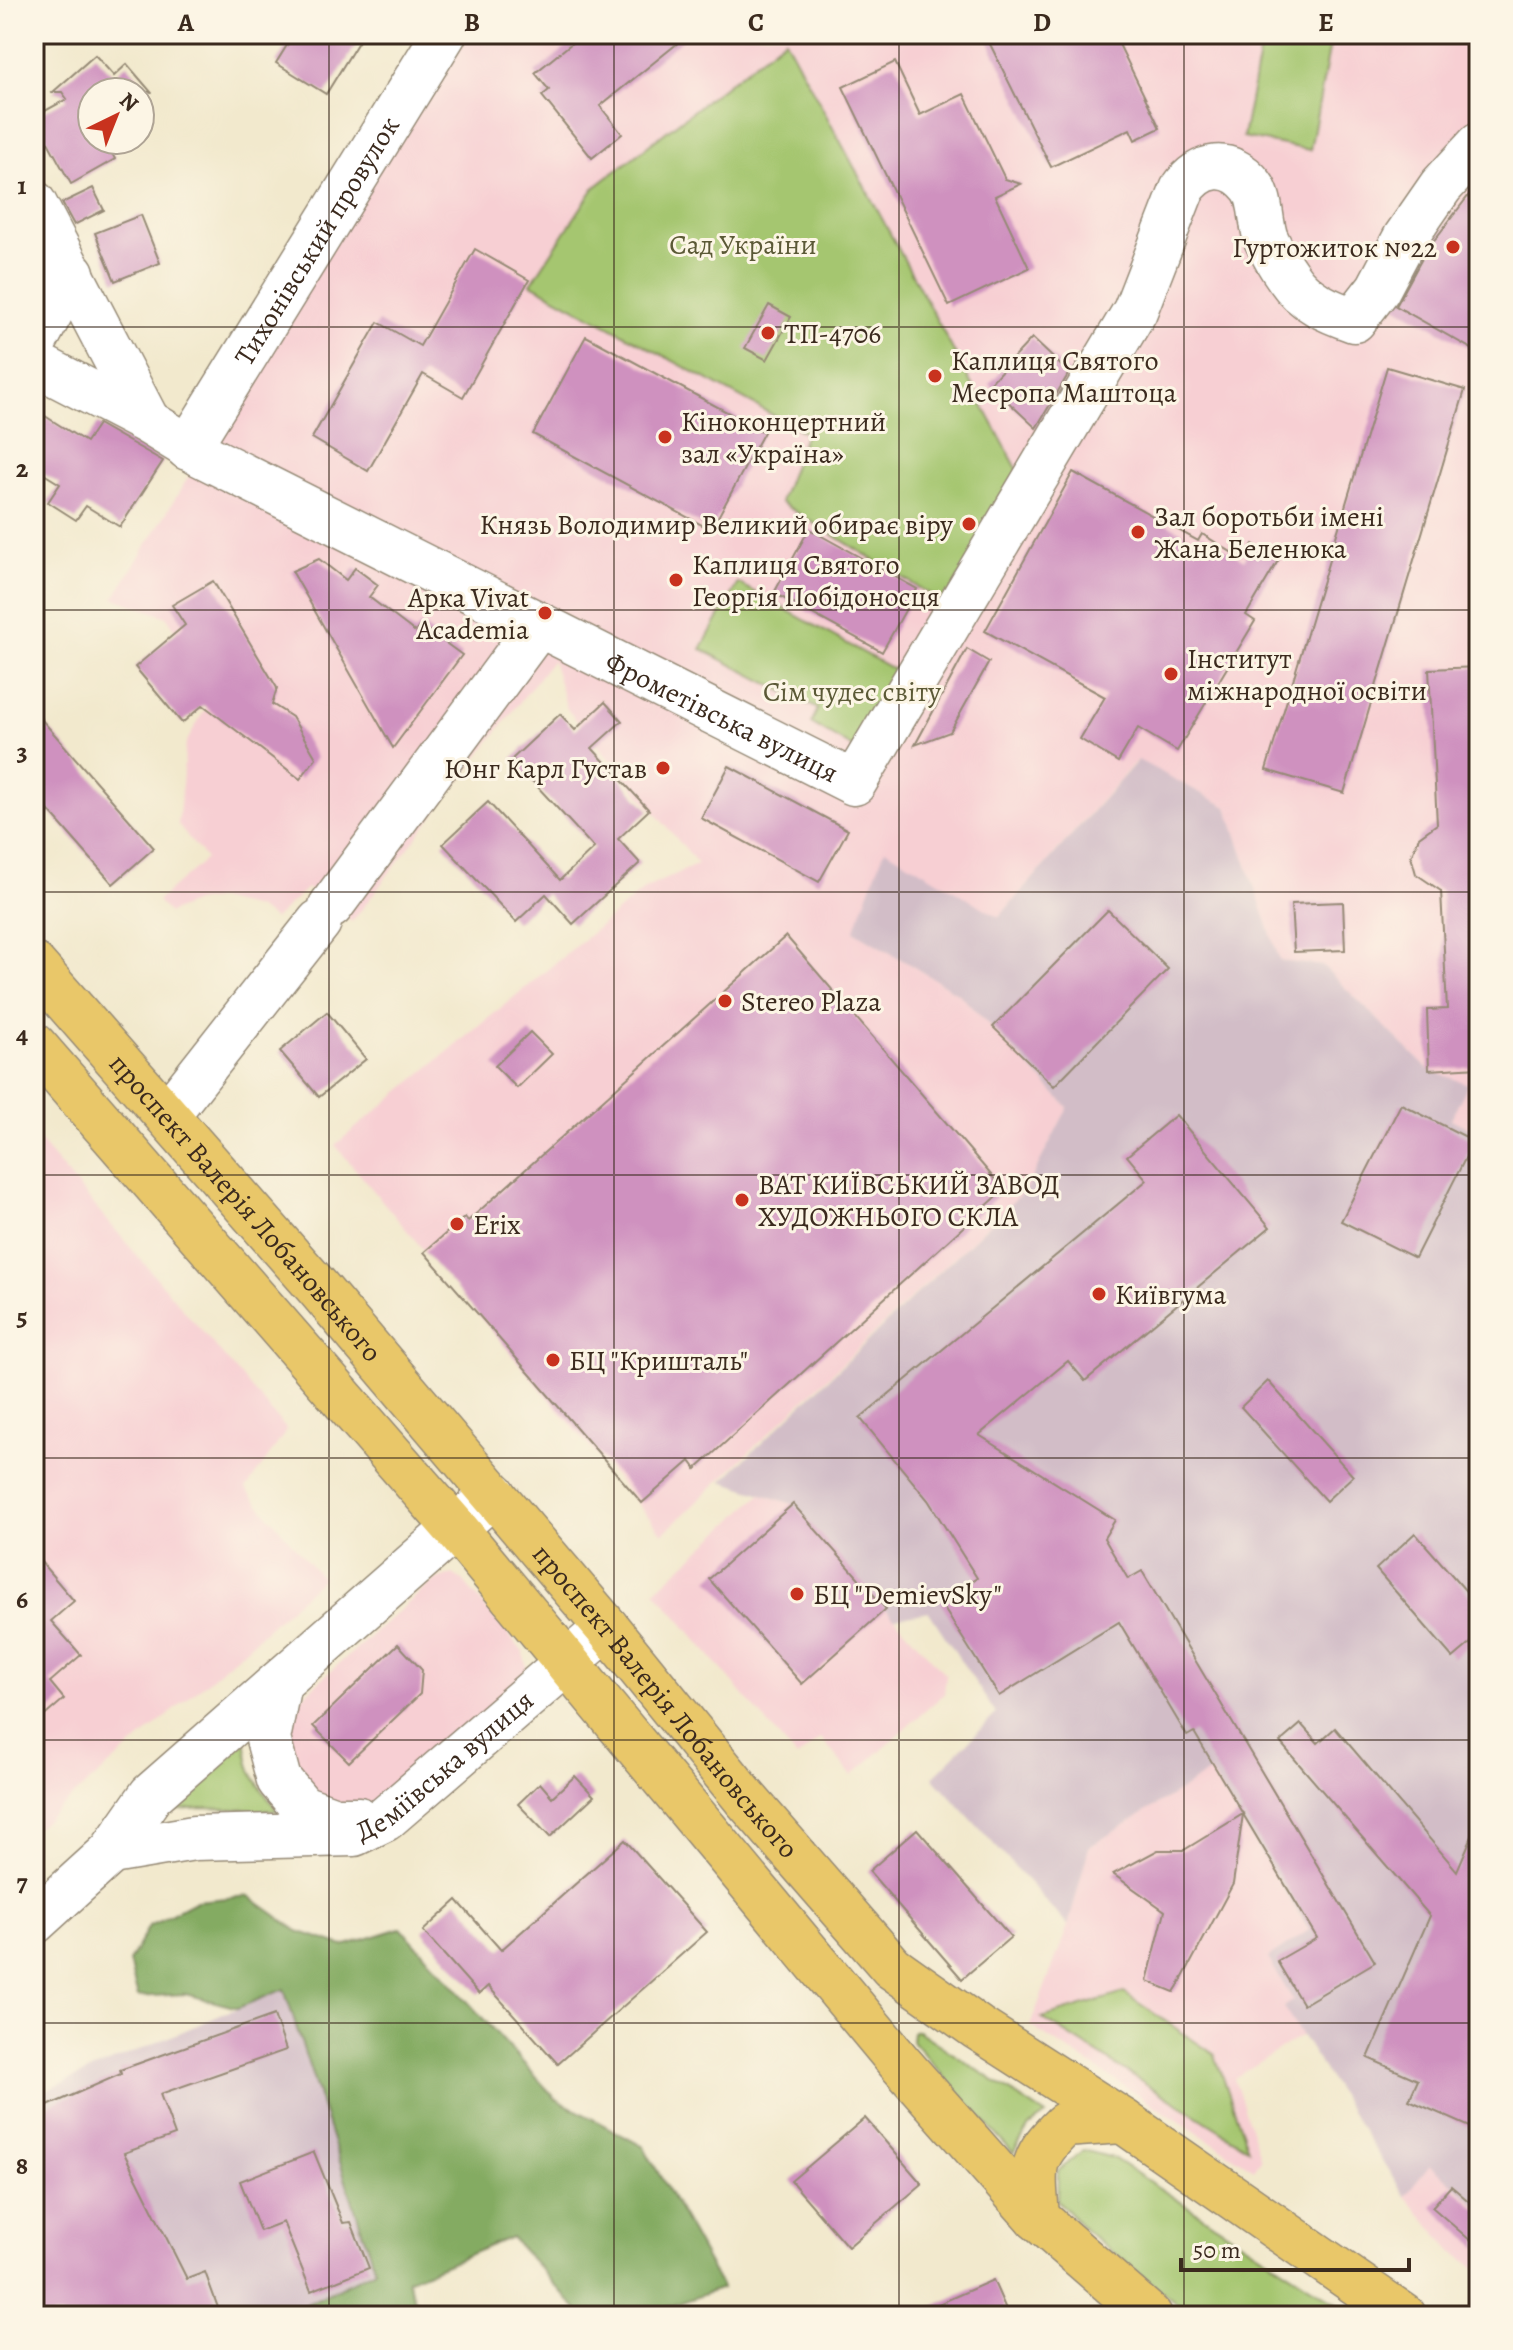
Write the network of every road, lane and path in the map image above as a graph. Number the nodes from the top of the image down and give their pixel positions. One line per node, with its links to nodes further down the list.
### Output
1 (444, 34): 8 (street, Тихонівський провулок)
2 (1479, 145): 9 (street, Фрометівська вулиця)
3 (34, 203): 4 (street)
4 (72, 273): 5 (street); 7 (street)
5 (34, 343)
6 (34, 363): 7 (street, Фрометівська вулиця)
7 (148, 422): 8 (street, Фрометівська вулиця)
8 (188, 448): 9 (street, Фрометівська вулиця)
9 (539, 625): 12 (street)
10 (34, 965): 12 (main road, проспект Валерія Лобановського)
11 (34, 1045): 14 (main road, проспект Валерія Лобановського)
12 (167, 1115): 13 (main road, проспект Валерія Лобановського)
13 (494, 1494): 14 (street); 15 (main road, проспект Валерія Лобановського)
14 (456, 1529): 16 (main road, проспект Валерія Лобановського); 17 (street)
15 (607, 1628): 16 (street, Деміївська вулиця); 21 (main road, проспект Валерія Лобановського)
16 (569, 1662): 18 (street, Деміївська вулиця); 22 (main road, проспект Валерія Лобановського)
17 (279, 1683): 18 (street); 19 (street)
18 (385, 1819): 19 (street, Деміївська вулиця)
19 (111, 1852): 20 (street)
20 (34, 1922)
21 (1123, 2121): 22 (main road); 24 (main road, проспект Валерія Лобановського)
22 (1037, 2218): 23 (main road, проспект Валерія Лобановського)
23 (1150, 2316)
24 (1404, 2316)

